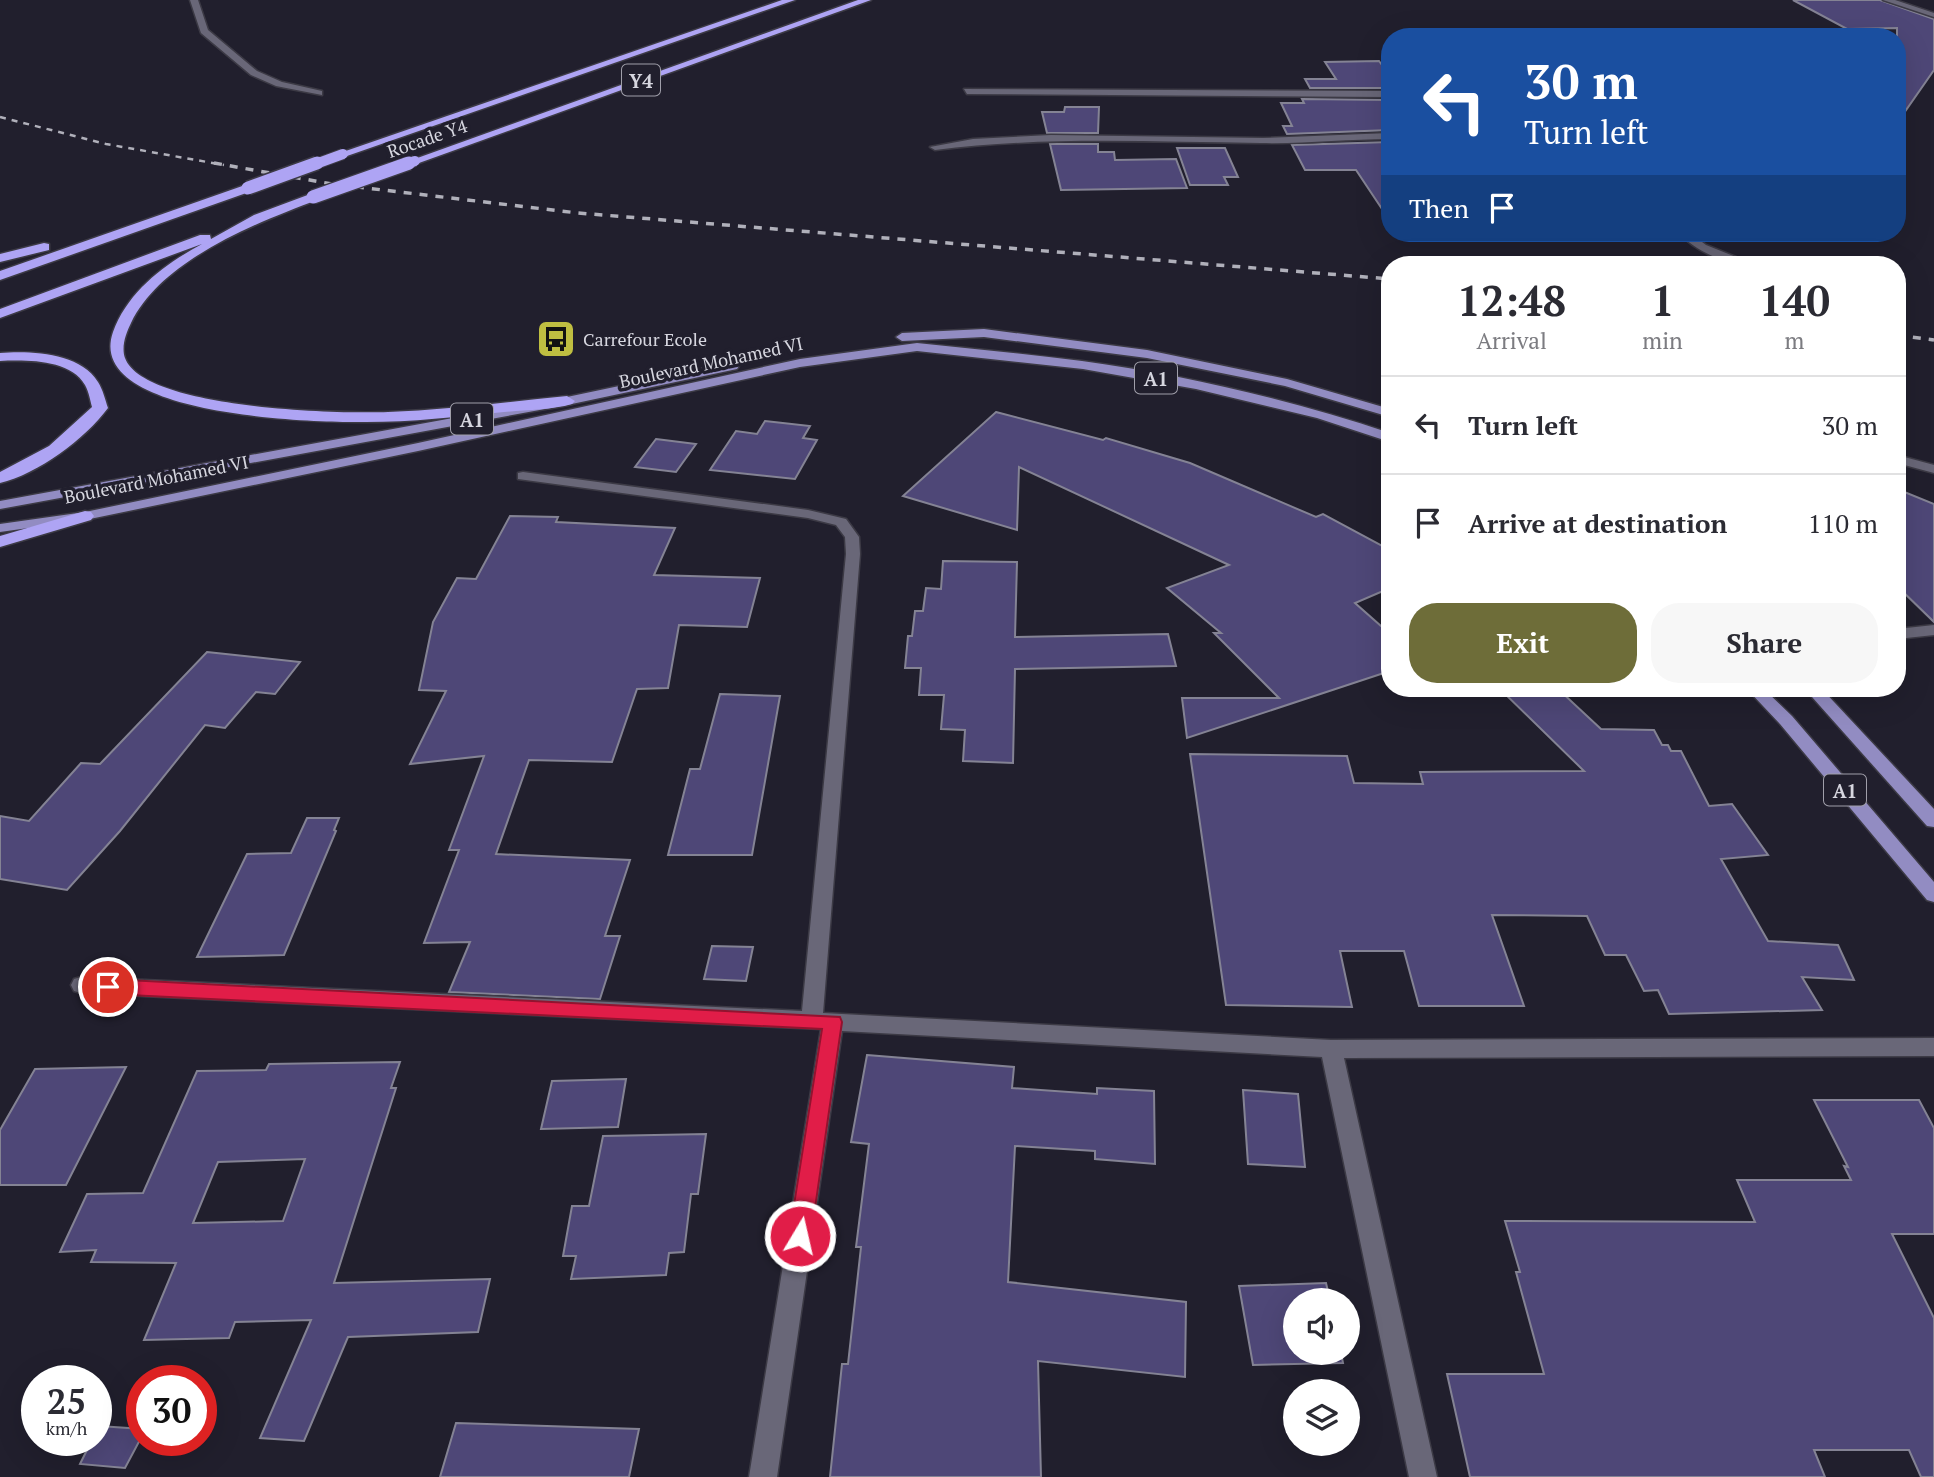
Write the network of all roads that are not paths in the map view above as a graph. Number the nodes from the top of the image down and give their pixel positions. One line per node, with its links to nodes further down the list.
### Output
1 (194, 0): 7 (street)
2 (791, 0): 11 (highway, Rocade Y4 / Y4, bridge)
3 (867, 0): 12 (highway, Rocade Y4 / Y4, bridge)
4 (1887, 0): 5 (street)
5 (1934, 15)
6 (967, 90): 8 (street)
7 (319, 93)
8 (1381, 94)
9 (1381, 136): 10 (street)
10 (935, 148)
11 (198, 206): 15 (highway); 16 (highway, Rocade Y4 / Y4)
12 (269, 214): 17 (highway, Rocade Y4 / Y4); 19 (highway)
13 (1696, 242): 14 (street)
14 (1726, 256)
15 (0, 258)
16 (0, 276)
17 (0, 314)
18 (0, 357): 25 (highway)
19 (567, 401): 20 (main road, Boulevard Mohamed VI / A1); 26 (main road, Boulevard Mohamed VI / A1)
20 (1381, 410)
21 (1381, 435): 27 (main road, Boulevard Mohamed VI / A1)
22 (1906, 461): 23 (street)
23 (1934, 469)
24 (523, 476): 37 (street)
25 (0, 478)
26 (0, 505)
27 (85, 516): 28 (main road, Boulevard Mohamed VI / A1); 29 (highway)
28 (0, 528)
29 (0, 542)
30 (1934, 630): 31 (street)
31 (1906, 633)
32 (1763, 697): 35 (main road, A1)
33 (1820, 697): 34 (main road, A1)
34 (1934, 821)
35 (1934, 895)
36 (80, 985): 37 (street)
37 (822, 1021): 39 (street); 40 (street)
38 (1934, 1047): 39 (street)
39 (1331, 1049): 41 (street)
40 (763, 1477)
41 (1423, 1477)

